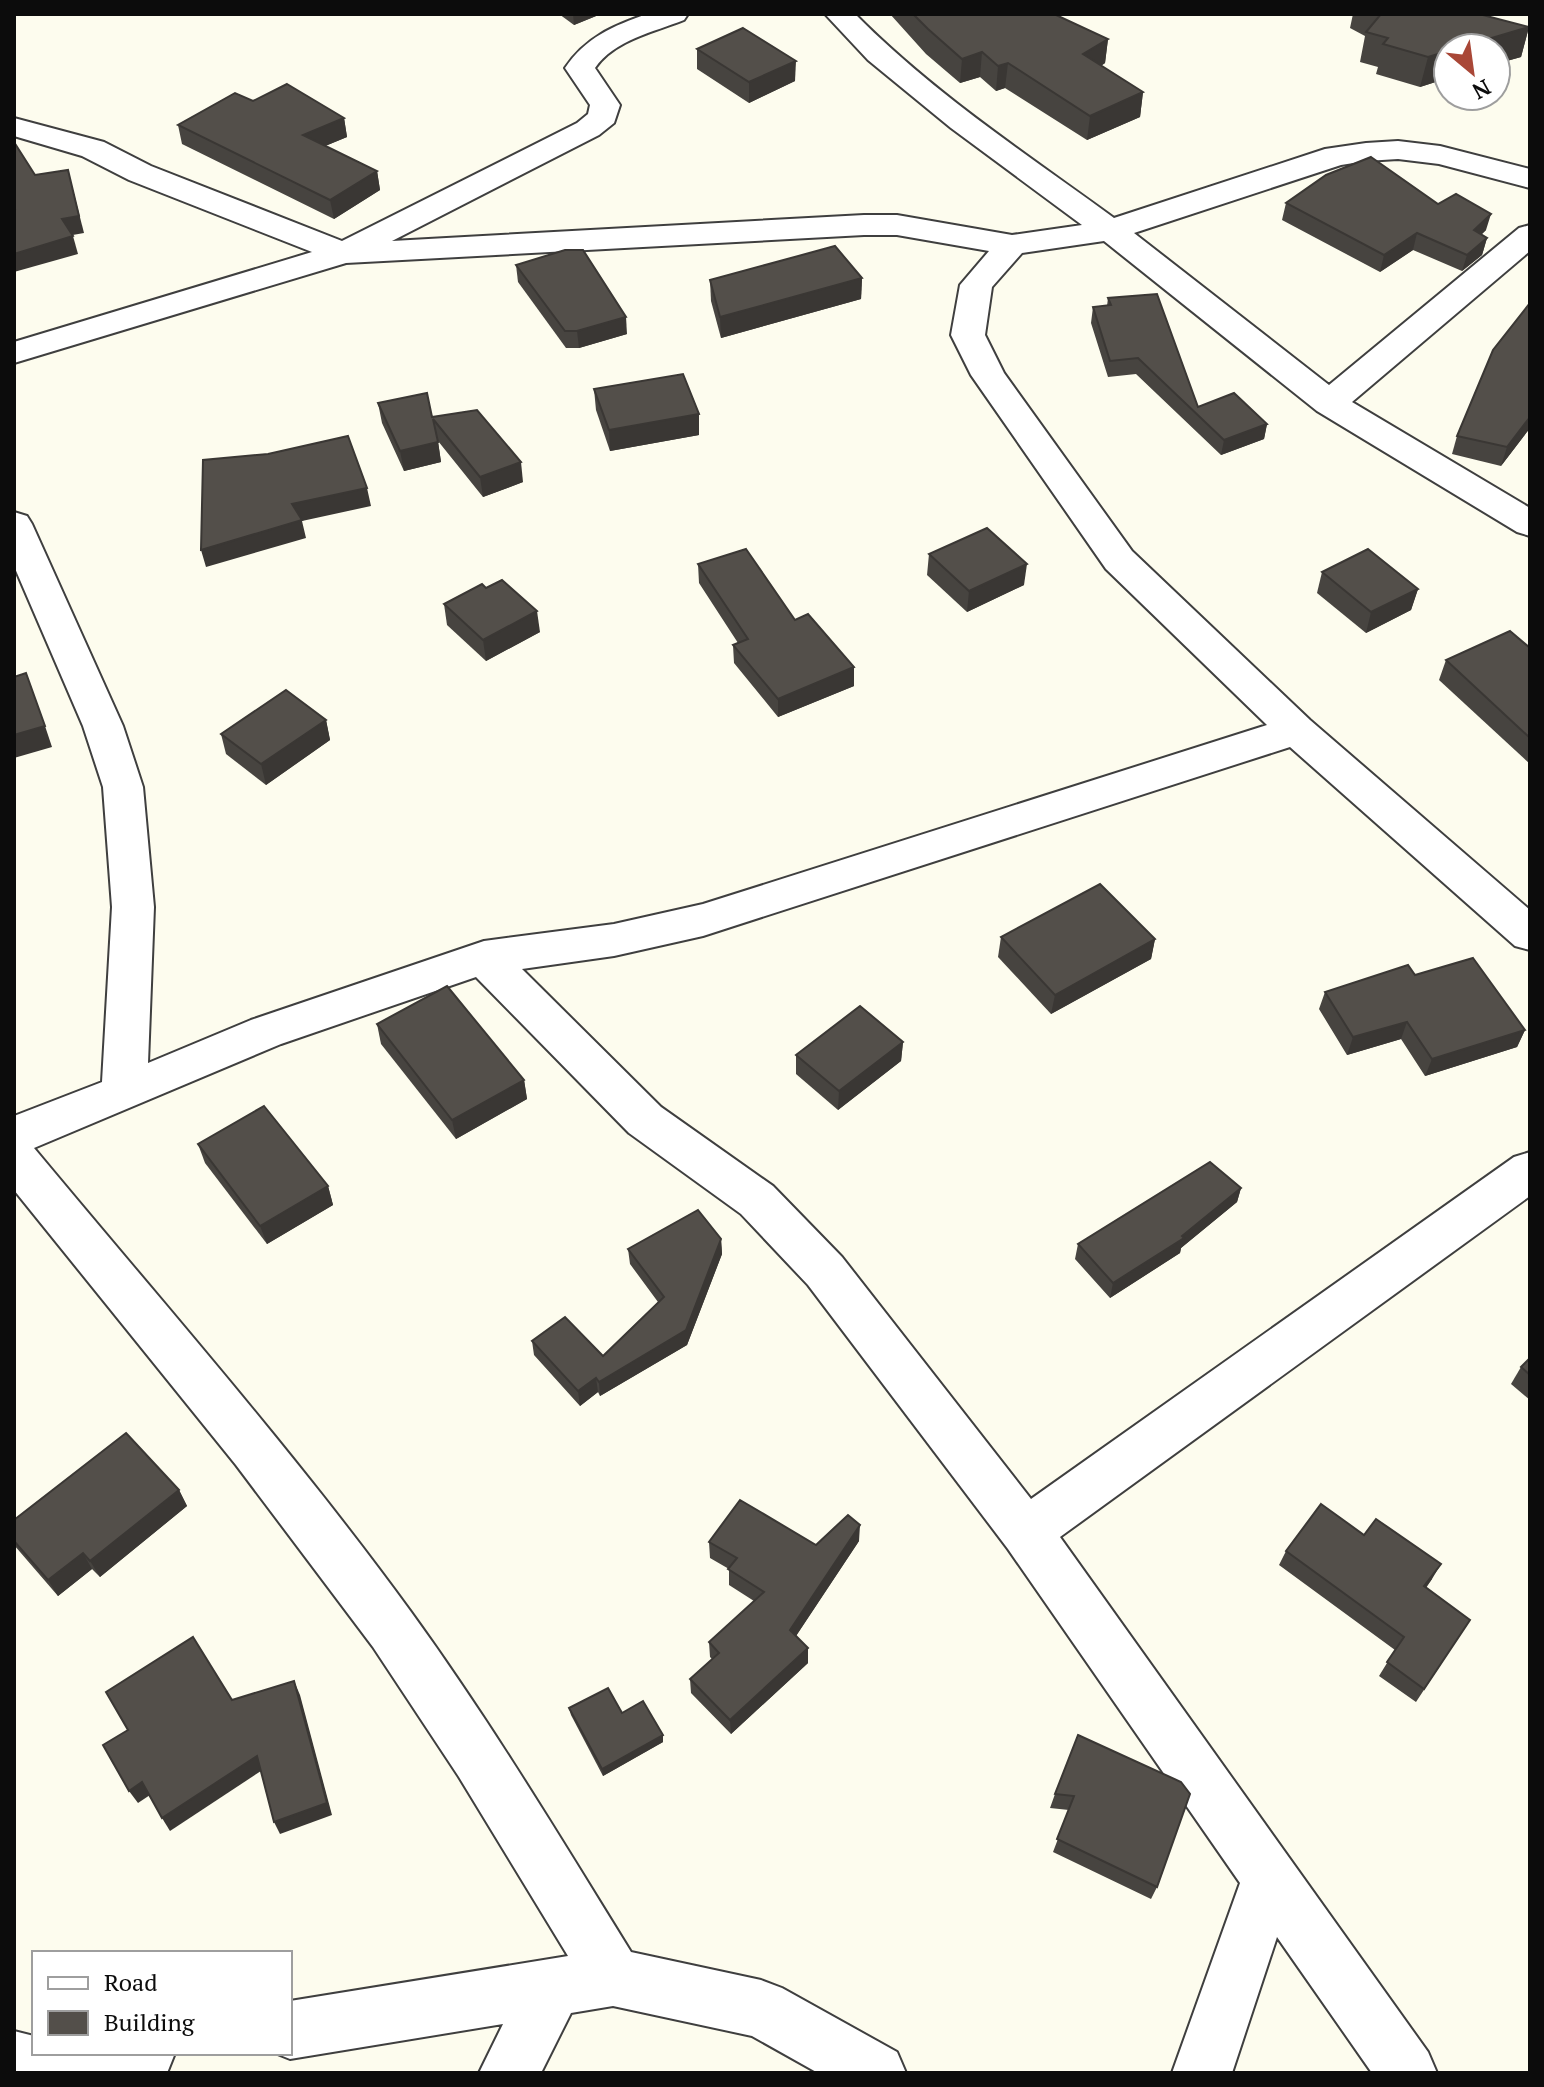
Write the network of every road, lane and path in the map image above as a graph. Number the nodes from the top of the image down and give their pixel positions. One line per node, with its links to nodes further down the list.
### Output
1 (674, 14): 8 (street)
2 (839, 14): 5 (street)
3 (14, 127): 8 (street)
4 (1530, 179): 5 (street)
5 (1108, 231): 7 (street); 10 (street)
6 (1530, 235): 10 (street)
7 (1012, 245): 8 (street); 13 (street)
8 (343, 253): 9 (street)
9 (14, 353)
10 (1329, 403): 12 (street)
11 (14, 524): 16 (street)
12 (1530, 524)
13 (1296, 730): 14 (street); 15 (street)
14 (1530, 934)
15 (484, 958): 16 (street); 20 (street)
16 (124, 1092): 17 (street)
17 (14, 1136)
18 (14, 1156): 22 (street)
19 (1530, 1171): 20 (street)
20 (1026, 1532): 21 (street)
21 (1270, 1876): 29 (street); 30 (street)
22 (613, 1977): 23 (street); 28 (street)
23 (553, 1988): 24 (street); 27 (street)
24 (292, 2030)
25 (133, 2055): 26 (street)
26 (14, 2060)
27 (509, 2073)
28 (876, 2073)
29 (1202, 2073)
30 (1407, 2073)

